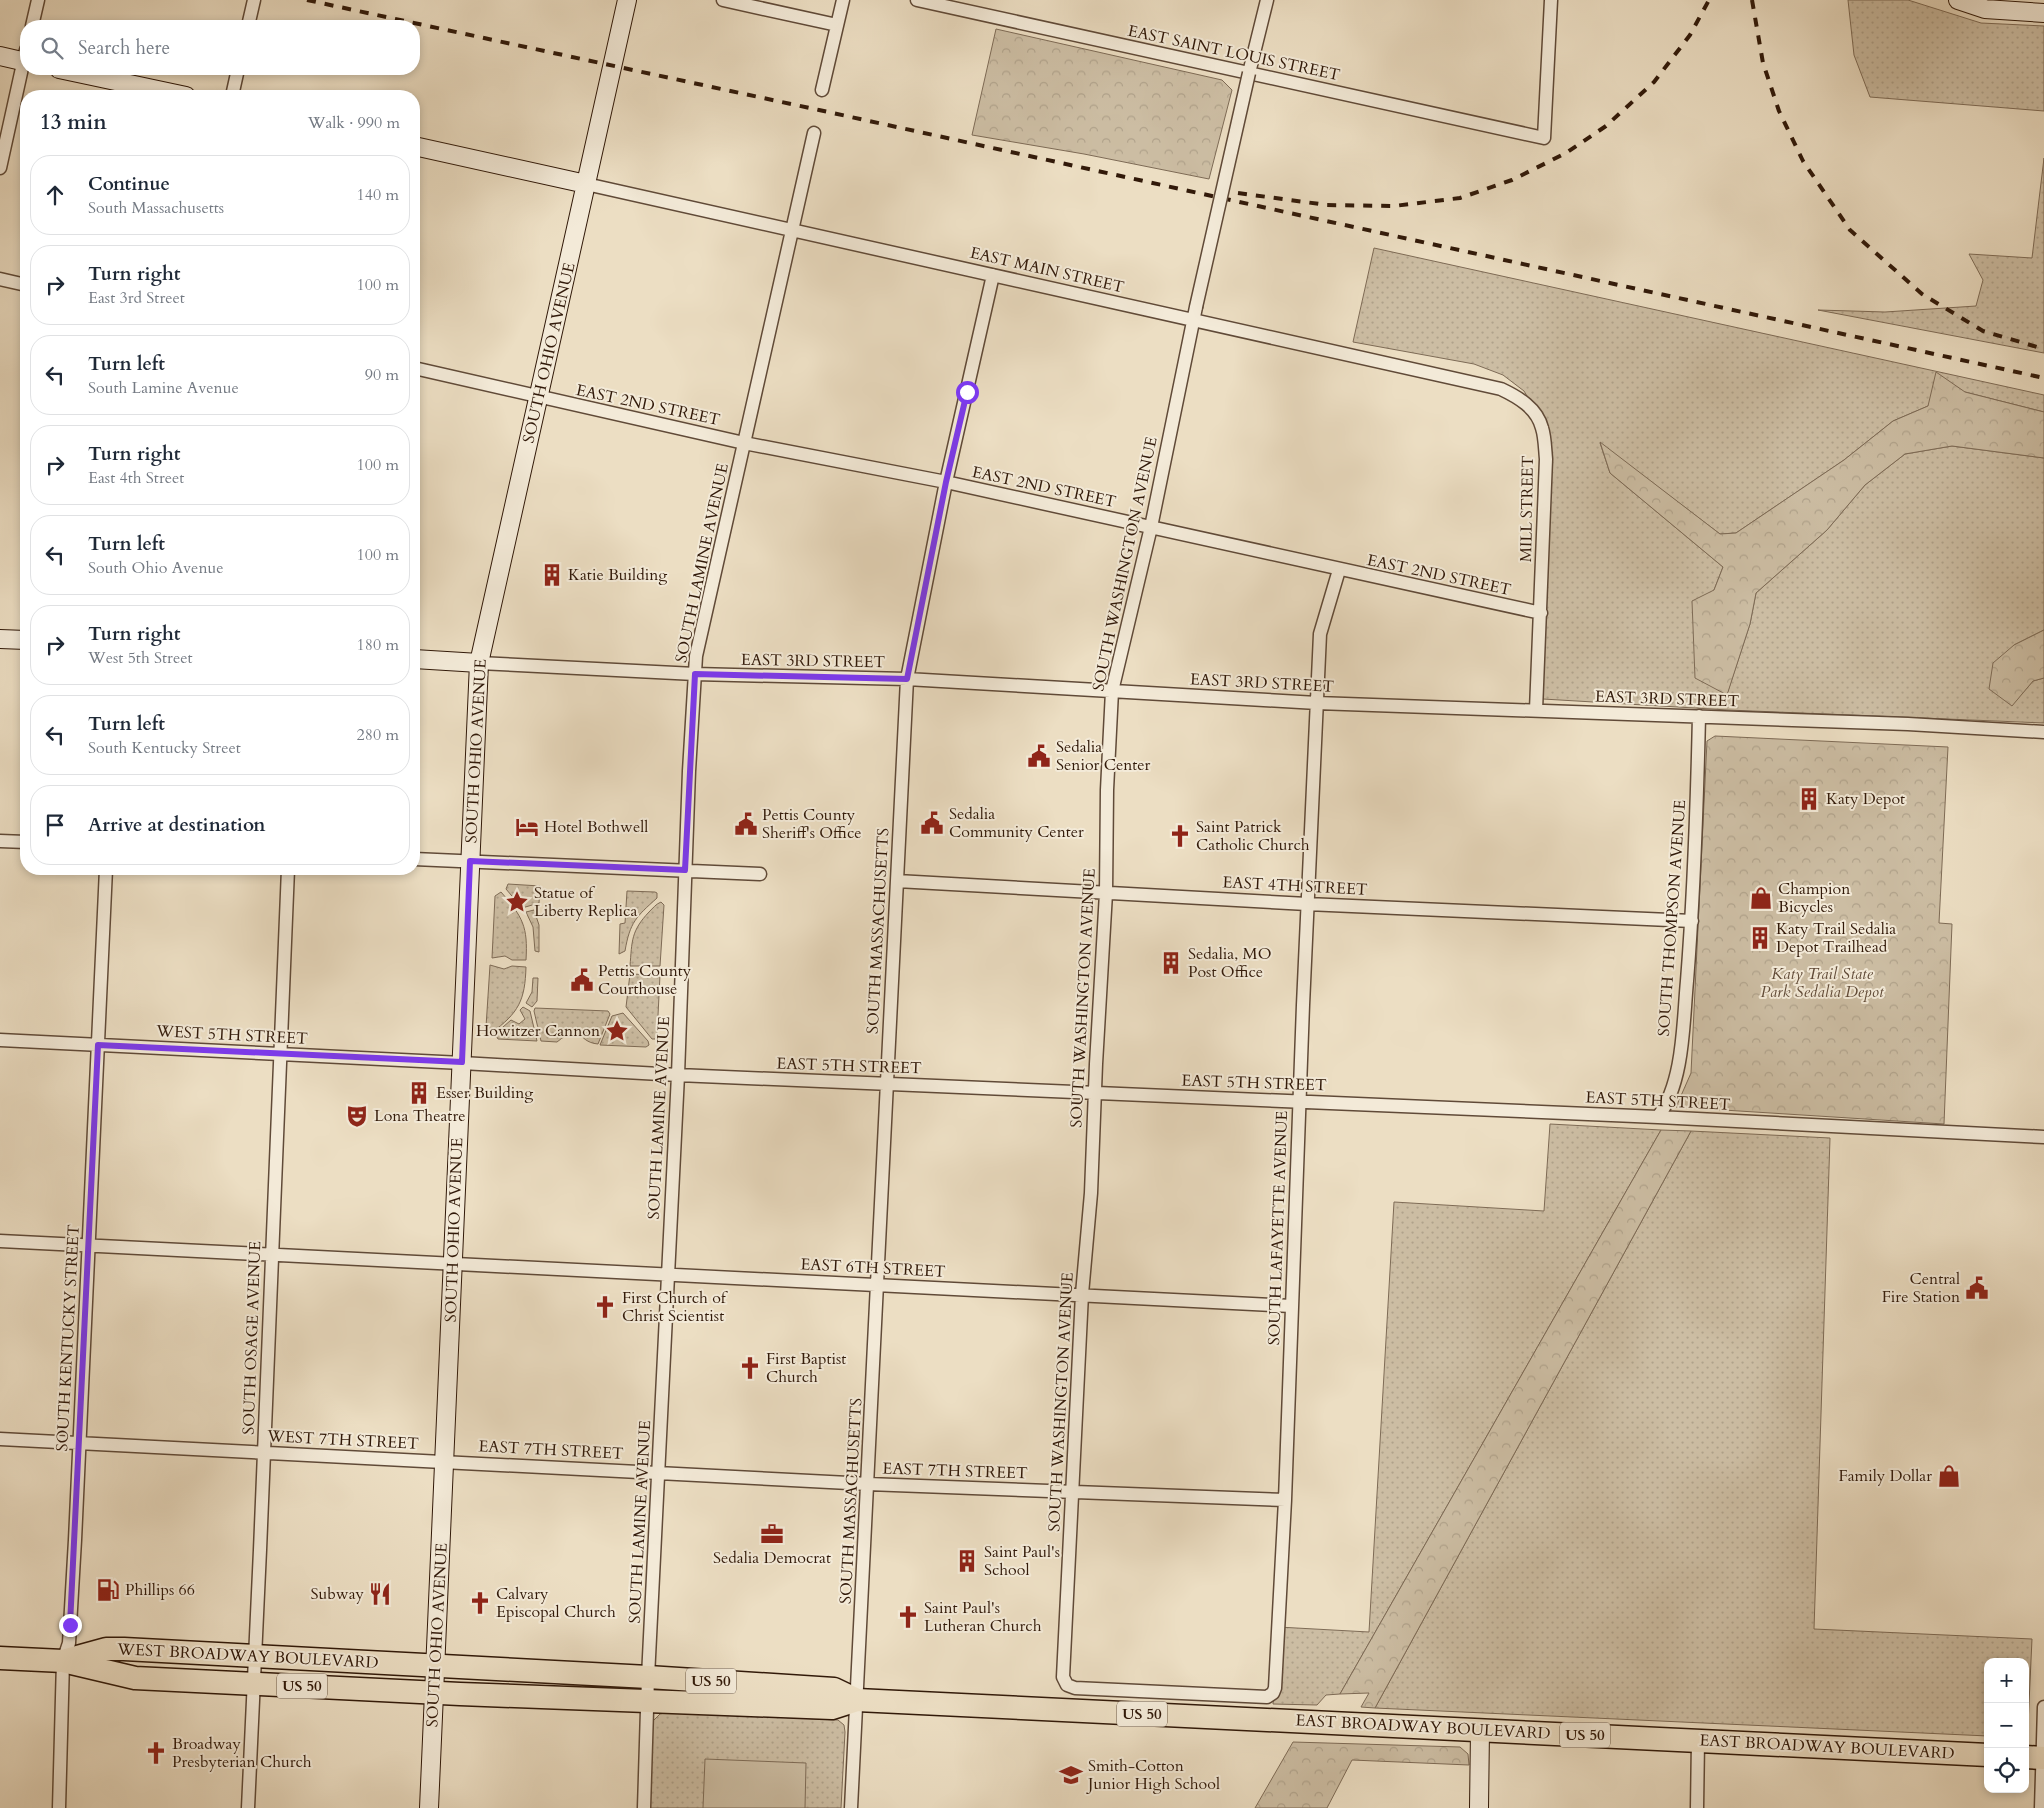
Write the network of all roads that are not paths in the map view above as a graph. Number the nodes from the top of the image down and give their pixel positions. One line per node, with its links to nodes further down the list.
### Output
1 (38, 0): 11 (street)
2 (254, 0): 12 (street)
3 (627, 0): 26 (main road, SOUTH OHIO AVENUE)
4 (723, 0): 13 (street)
5 (843, 0): 13 (street)
6 (917, 0): 16 (street, EAST SAINT LOUIS STREET)
7 (1267, 0): 16 (street, SOUTH WASHINGTON AVENUE)
8 (1551, 0): 16 (street, EAST SAINT LOUIS STREET)
9 (1958, 0): 10 (main road)
10 (2044, 13)
11 (33, 20)
12 (249, 20)
13 (837, 25): 22 (street)
14 (0, 56): 15 (main road)
15 (20, 57)
16 (1249, 73): 31 (street, SOUTH WASHINGTON AVENUE, bridge)
17 (21, 75): 25 (street)
18 (87, 75): 20 (main road)
19 (237, 75): 21 (street)
20 (158, 90)
21 (233, 90)
22 (822, 90)
23 (814, 133): 27 (street, SOUTH LAMINE AVENUE)
24 (420, 147): 26 (main road)
25 (0, 168)
26 (586, 184): 27 (street, EAST MAIN STREET); 34 (main road, SOUTH OHIO AVENUE)
27 (792, 230): 28 (street, EAST MAIN STREET); 35 (street, SOUTH LAMINE AVENUE)
28 (993, 275): 31 (street, EAST MAIN STREET); 36 (street, SOUTH MASSACHUSETTS)
29 (0, 279): 30 (street)
30 (20, 284)
31 (1193, 320): 33 (street, EAST MAIN STREET); 37 (street, SOUTH WASHINGTON AVENUE)
32 (420, 369): 34 (street, EAST 2ND STREET)
33 (1500, 389): 39 (street, MILL STREET)
34 (539, 398): 35 (street, EAST 2ND STREET); 43 (main road, SOUTH OHIO AVENUE)
35 (744, 443): 36 (street, EAST 2ND STREET); 44 (street, SOUTH LAMINE AVENUE)
36 (946, 482): 37 (street, EAST 2ND STREET); 45 (street, SOUTH MASSACHUSETTS)
37 (1151, 528): 38 (street, EAST 2ND STREET); 46 (street, SOUTH WASHINGTON AVENUE)
38 (1339, 570): 39 (street, EAST 2ND STREET); 47 (street, SOUTH LAFAYETTE AVENUE)
39 (1541, 613): 48 (street, MILL STREET)
40 (0, 639): 41 (main road)
41 (20, 640)
42 (420, 659): 43 (main road)
43 (479, 663): 44 (street, EAST 3RD STREET); 54 (main road, SOUTH OHIO AVENUE)
44 (695, 674): 45 (street, EAST 3RD STREET); 55 (street, SOUTH LAMINE AVENUE)
45 (907, 679): 46 (street, EAST 3RD STREET); 59 (street, SOUTH MASSACHUSETTS)
46 (1112, 691): 47 (street, EAST 3RD STREET); 60 (street, SOUTH WASHINGTON AVENUE)
47 (1317, 703): 48 (street, EAST 3RD STREET); 61 (street, SOUTH LAFAYETTE AVENUE)
48 (1536, 710): 49 (street, EAST 3RD STREET)
49 (1699, 716): 50 (street, EAST 3RD STREET); 62 (street, SOUTH THOMPSON AVENUE)
50 (2044, 732)
51 (0, 841): 52 (street)
52 (20, 842)
53 (420, 859): 54 (street)
54 (470, 861): 55 (street); 66 (main road, SOUTH OHIO AVENUE)
55 (685, 870): 56 (street); 67 (street, SOUTH LAMINE AVENUE)
56 (760, 874)
57 (106, 875): 64 (street, SOUTH KENTUCKY STREET)
58 (288, 875): 65 (street, SOUTH OSAGE AVENUE)
59 (897, 881): 60 (street, EAST 4TH STREET); 68 (street, SOUTH MASSACHUSETTS)
60 (1106, 893): 61 (street, EAST 4TH STREET); 69 (street, SOUTH WASHINGTON AVENUE)
61 (1307, 904): 62 (street, EAST 4TH STREET); 70 (street, SOUTH LAFAYETTE AVENUE)
62 (1692, 921): 71 (street, SOUTH THOMPSON AVENUE)
63 (0, 1040): 64 (street, WEST 5TH STREET)
64 (98, 1045): 65 (street, WEST 5TH STREET); 74 (street, SOUTH KENTUCKY STREET)
65 (280, 1054): 66 (street, WEST 5TH STREET); 75 (street, SOUTH OSAGE AVENUE)
66 (462, 1062): 67 (street, EAST 5TH STREET); 76 (main road, SOUTH OHIO AVENUE)
67 (678, 1075): 68 (street, EAST 5TH STREET); 77 (street, SOUTH LAMINE AVENUE)
68 (887, 1084): 69 (street, EAST 5TH STREET); 78 (street, SOUTH MASSACHUSETTS)
69 (1094, 1093): 70 (street, EAST 5TH STREET); 79 (street, SOUTH WASHINGTON AVENUE)
70 (1299, 1102): 71 (street, EAST 5TH STREET); 80 (street, SOUTH LAFAYETTE AVENUE)
71 (1658, 1117): 72 (street, EAST 5TH STREET)
72 (2044, 1136)
73 (0, 1241): 74 (street, EAST 6TH STREET)
74 (89, 1245): 75 (street, EAST 6TH STREET); 82 (street, SOUTH KENTUCKY STREET)
75 (272, 1254): 76 (street, EAST 6TH STREET); 83 (street, SOUTH OSAGE AVENUE)
76 (453, 1264): 77 (street, EAST 6TH STREET); 84 (main road, SOUTH OHIO AVENUE)
77 (668, 1274): 78 (street, EAST 6TH STREET); 85 (street, SOUTH LAMINE AVENUE)
78 (877, 1285): 79 (street, EAST 6TH STREET); 86 (street, SOUTH MASSACHUSETTS)
79 (1082, 1294): 80 (street, EAST 6TH STREET); 87 (street, SOUTH WASHINGTON AVENUE)
80 (1292, 1306): 88 (street, SOUTH LAFAYETTE AVENUE)
81 (0, 1439): 82 (street, WEST 7TH STREET)
82 (80, 1443): 83 (street, WEST 7TH STREET); 91 (street, SOUTH KENTUCKY STREET)
83 (263, 1452): 84 (street, WEST 7TH STREET); 89 (street, SOUTH OSAGE AVENUE)
84 (444, 1461): 85 (street, EAST 7TH STREET); 92 (main road, SOUTH OHIO AVENUE)
85 (658, 1472): 86 (street, EAST 7TH STREET); 93 (street, SOUTH LAMINE AVENUE)
86 (868, 1484): 87 (street, EAST 7TH STREET); 97 (street, SOUTH MASSACHUSETTS)
87 (1073, 1491): 88 (street, EAST 7TH STREET); 96 (street, SOUTH WASHINGTON AVENUE)
88 (1284, 1500): 96 (street, SOUTH LAFAYETTE AVENUE)
89 (255, 1656): 91 (highway, WEST BROADWAY BOULEVARD / US 50); 92 (highway, WEST BROADWAY BOULEVARD / US 50); 94 (street, SOUTH OSAGE AVENUE)
90 (0, 1658): 91 (highway, WEST BROADWAY BOULEVARD / US 50)
91 (63, 1661): 94 (highway, WEST BROADWAY BOULEVARD / US 50); 104 (street, SOUTH KENTUCKY STREET)
92 (435, 1666): 93 (highway, EAST BROADWAY BOULEVARD / US 50); 95 (main road, SOUTH OHIO AVENUE)
93 (648, 1677): 97 (highway, EAST BROADWAY BOULEVARD / US 50); 98 (street, SOUTH LAMINE AVENUE)
94 (253, 1684): 95 (highway, WEST BROADWAY BOULEVARD / US 50); 105 (street, SOUTH OSAGE AVENUE)
95 (434, 1692): 98 (highway, EAST BROADWAY BOULEVARD / US 50); 106 (main road, SOUTH OHIO AVENUE)
96 (1273, 1693)
97 (857, 1700): 98 (highway, EAST BROADWAY BOULEVARD / US 50); 100 (highway, EAST BROADWAY BOULEVARD / US 50); 108 (street, SOUTH MASSACHUSETTS)
98 (649, 1701): 107 (street, SOUTH LAMINE AVENUE)
99 (2044, 1707): 103 (street)
100 (1480, 1730): 101 (highway, EAST BROADWAY BOULEVARD / US 50); 109 (main road)
101 (1698, 1741): 102 (highway, EAST BROADWAY BOULEVARD / US 50); 110 (street)
102 (1984, 1755)
103 (2037, 1757): 111 (street)
104 (59, 1808)
105 (248, 1808)
106 (429, 1808)
107 (644, 1808)
108 (851, 1808)
109 (1480, 1808)
110 (1697, 1808)
111 (2041, 1808)

